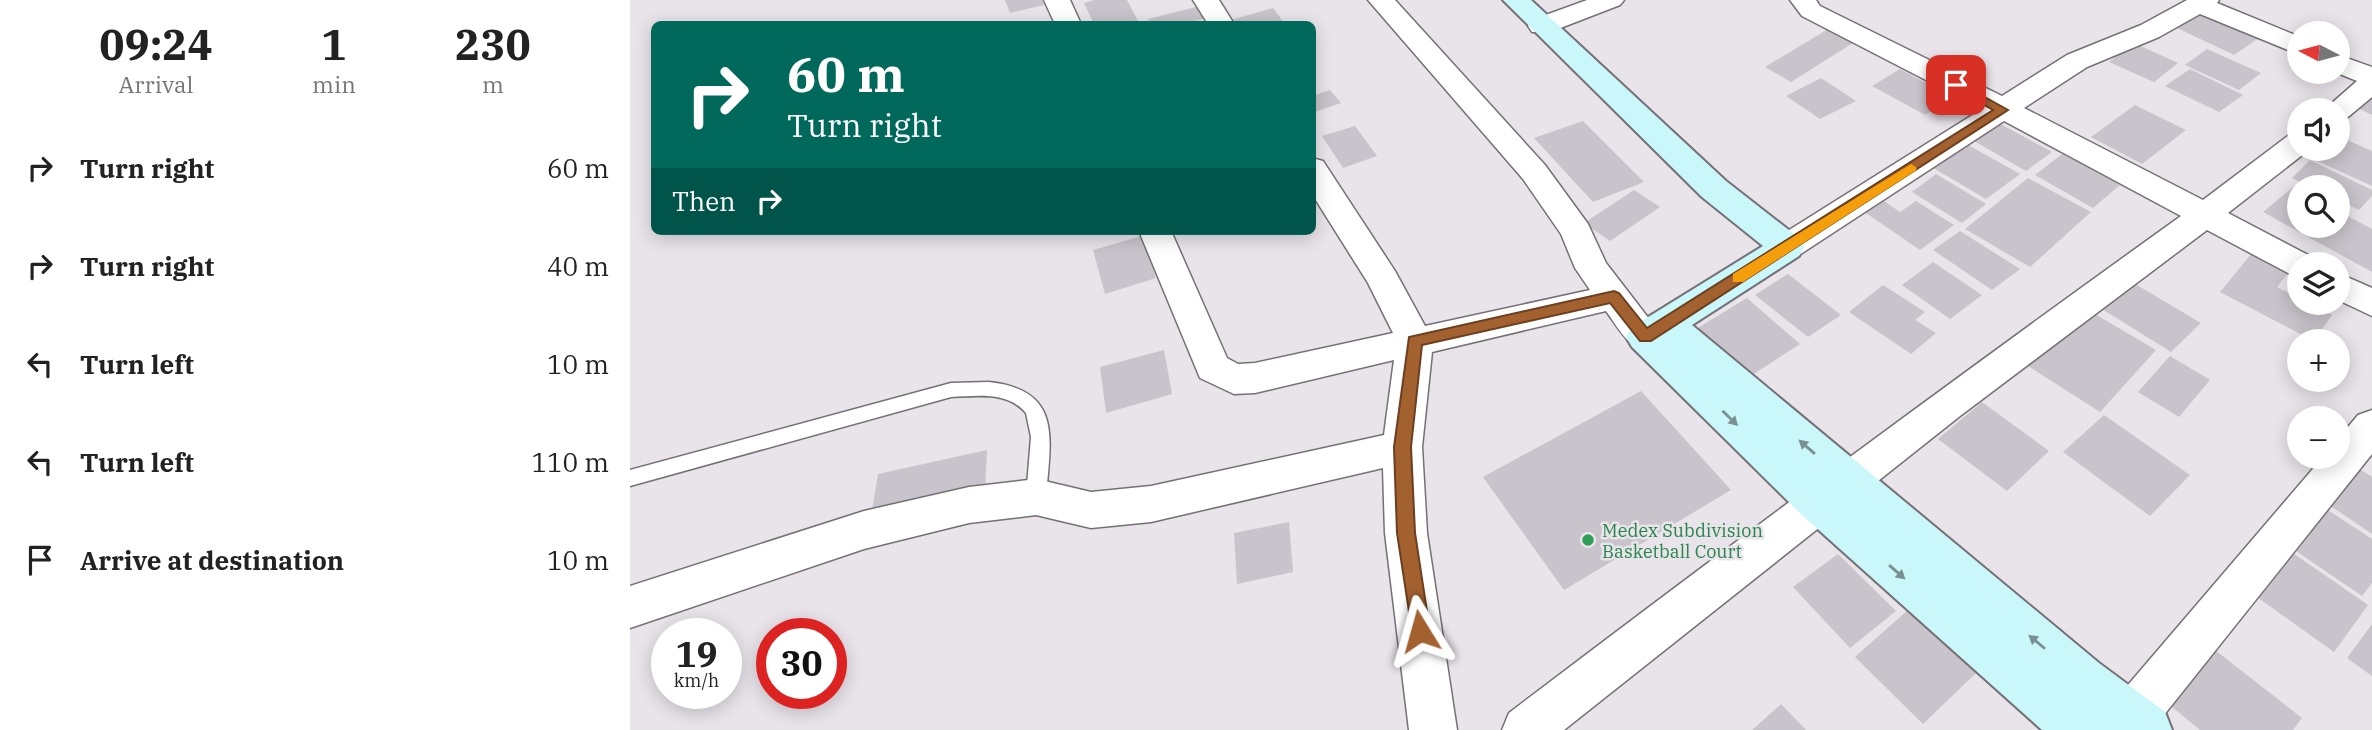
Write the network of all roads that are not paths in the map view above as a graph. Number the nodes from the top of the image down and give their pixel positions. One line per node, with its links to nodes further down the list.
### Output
1 (1206, 0): 7 (street)
2 (1381, 0): 23 (street)
3 (1516, 0): 8 (street)
4 (1611, 0): 8 (street)
5 (1803, 0): 14 (street)
6 (2203, 2): 9 (street); 14 (street)
7 (1219, 21)
8 (1541, 26): 19 (street)
9 (2287, 41)
10 (2350, 68): 11 (street)
11 (2372, 77)
12 (2372, 83): 13 (street)
13 (2350, 101)
14 (2002, 110): 17 (street); 19 (street)
15 (2287, 152): 17 (street)
16 (1316, 174): 24 (street)
17 (2207, 216): 20 (street); 28 (street)
18 (1157, 235): 24 (street)
19 (1787, 247): 23 (street)
20 (2287, 258)
21 (2350, 291): 22 (street)
22 (2372, 303)
23 (1638, 317): 24 (street); 28 (street)
24 (1415, 341): 26 (street)
25 (2372, 426): 32 (street)
26 (1402, 447): 29 (street); 33 (street)
27 (630, 478): 29 (lane)
28 (1831, 491): 31 (street); 34 (street)
29 (1036, 497): 30 (street)
30 (630, 607)
31 (2063, 712): 32 (street)
32 (2133, 726)
33 (1433, 730)
34 (1527, 730)

